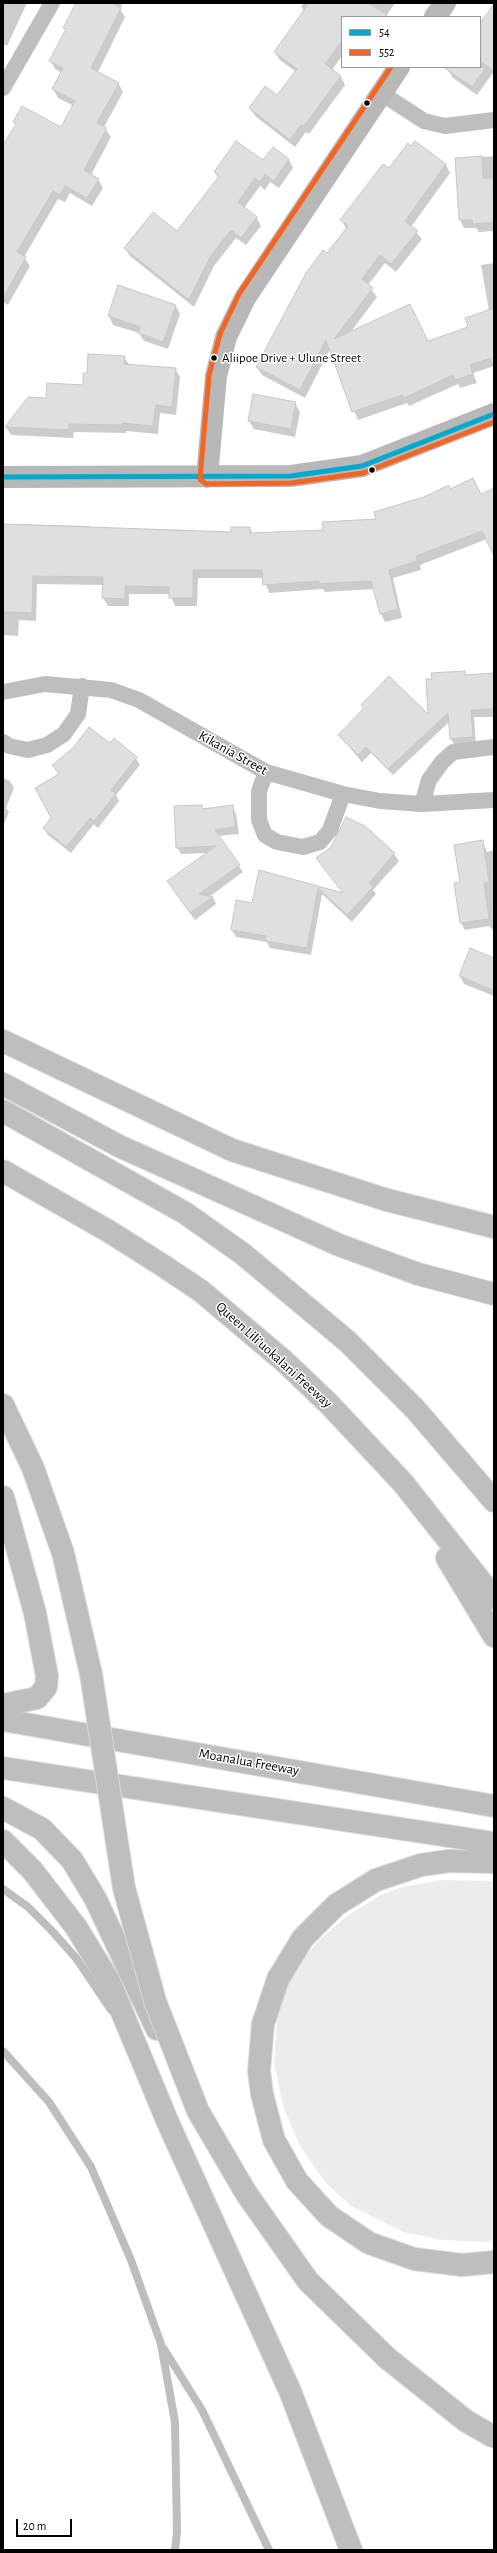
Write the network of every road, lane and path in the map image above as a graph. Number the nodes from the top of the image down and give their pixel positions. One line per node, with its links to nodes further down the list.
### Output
1 (52, 3): 5 (street)
2 (445, 3): 3 (street)
3 (436, 16)
4 (398, 68): 6 (street)
5 (3, 88)
6 (381, 93): 7 (street); 10 (street)
7 (494, 120)
8 (494, 414): 10 (street)
9 (3, 477): 10 (street)
10 (207, 477)
11 (82, 686): 12 (street, Kikania Street); 13 (street); 15 (street, Kikania Street)
12 (3, 692)
13 (3, 742)
14 (494, 747): 18 (street)
15 (266, 772): 16 (street, Kikania Street); 16 (street)
16 (343, 794): 18 (street, Kikania Street)
17 (494, 800): 18 (street, Kikania Street)
18 (422, 804)
19 (3, 1041): 23 (highway)
20 (3, 1084): 24 (highway)
21 (3, 1111): 28 (highway)
22 (3, 1170): 26 (highway, Queen Liliʻuokalani Freeway)
23 (494, 1227)
24 (494, 1294)
25 (3, 1405): 43 (highway, bridge)
26 (403, 1483): 29 (highway, Queen Liliʻuokalani Freeway); 30 (highway)
27 (3, 1497): 31 (highway)
28 (494, 1501)
29 (494, 1598)
30 (494, 1636)
31 (3, 1705)
32 (3, 1720): 34 (highway, Moanalua Freeway)
33 (3, 1768): 39 (highway)
34 (309, 1772): 35 (highway); 36 (highway, Moanalua Freeway)
35 (494, 1794)
36 (494, 1806)
37 (3, 1808): 43 (highway, bridge)
38 (3, 1841): 44 (highway)
39 (494, 1843)
40 (494, 1862): 45 (highway)
41 (3, 1889): 44 (lane)
42 (3, 2051): 46 (lane)
43 (198, 2111): 47 (highway, bridge)
44 (168, 2125): 50 (highway)
45 (494, 2262)
46 (161, 2344): 48 (lane); 49 (lane)
47 (494, 2437)
48 (175, 2550)
49 (269, 2550)
50 (351, 2550)

